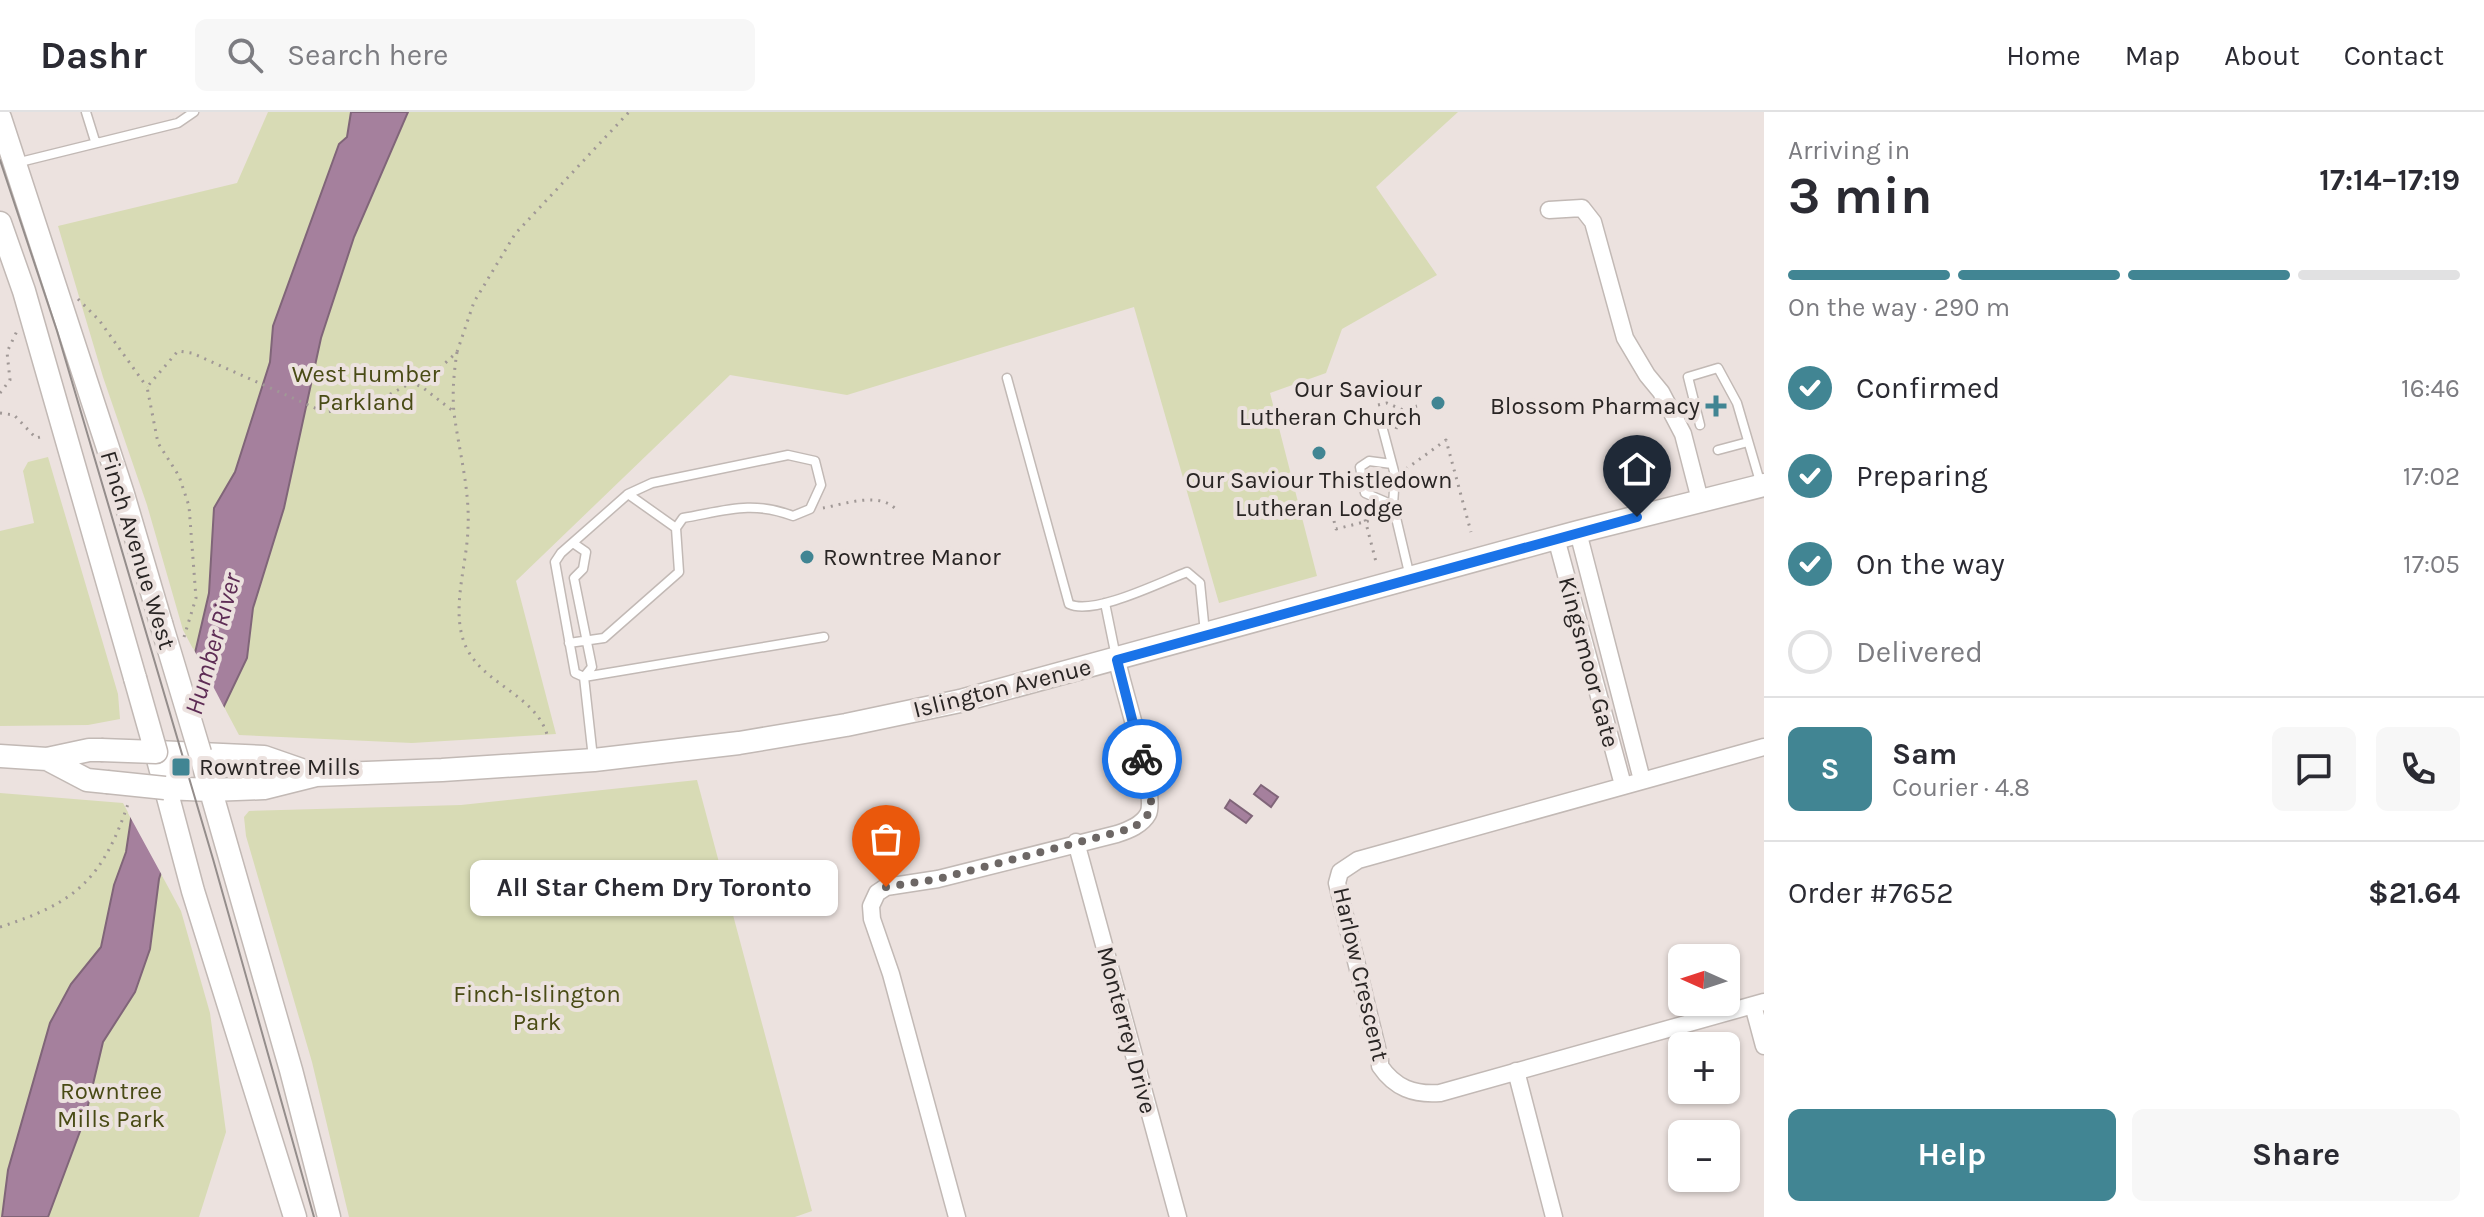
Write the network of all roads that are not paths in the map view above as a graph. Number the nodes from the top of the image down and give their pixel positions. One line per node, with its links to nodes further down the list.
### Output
1 (86, 112): 4 (lane)
2 (194, 112): 4 (lane)
3 (0, 118): 5 (main road, Finch Avenue West)
4 (95, 141): 5 (lane)
5 (15, 163): 32 (main road, Finch Avenue West, bridge)
6 (1549, 210): 16 (street)
7 (0, 223): 31 (main road, Finch Avenue West, bridge)
8 (1007, 378): 23 (lane)
9 (1700, 425): 11 (lane)
10 (1382, 426): 13 (lane)
11 (1748, 442): 12 (lane); 14 (lane)
12 (1718, 450)
13 (1392, 464): 17 (lane); 17 (lane)
14 (1763, 486): 16 (main road, Islington Avenue)
15 (628, 494): 18 (lane); 18 (lane); 21 (lane)
16 (1700, 500): 19 (main road, Islington Avenue)
17 (1394, 510): 22 (lane)
18 (676, 528): 26 (lane)
19 (1578, 532): 20 (main road, Islington Avenue); 37 (street, Kingsmoor Gate)
20 (1556, 538): 22 (main road, Islington Avenue); 38 (street, Kingsmoor Gate)
21 (573, 543): 26 (lane); 27 (lane)
22 (1410, 578): 24 (main road, Islington Avenue)
23 (1105, 603): 24 (lane); 28 (lane)
24 (1205, 633): 28 (main road, Islington Avenue)
25 (824, 637): 29 (lane)
26 (586, 640): 27 (lane); 29 (lane)
27 (569, 643): 29 (lane)
28 (1117, 660): 35 (main road, Islington Avenue); 41 (street)
29 (584, 677): 35 (lane)
30 (1764, 747): 37 (street, Harlow Crescent)
31 (156, 752): 32 (main road, Islington Avenue); 34 (main road, Islington Avenue, bridge); 39 (main road, Finch Avenue West)
32 (200, 753): 36 (main road, Islington Avenue); 40 (main road, Finch Avenue West)
33 (0, 756): 34 (main road, Islington Avenue)
34 (47, 759): 39 (main road, Islington Avenue, bridge)
35 (594, 760): 36 (main road, Islington Avenue)
36 (316, 775): 40 (main road, Islington Avenue)
37 (1642, 780): 38 (street, Harlow Crescent)
38 (1623, 785): 44 (street, Harlow Crescent)
39 (165, 788): 40 (main road, Islington Avenue); 45 (main road, Finch Avenue West)
40 (210, 790): 46 (main road, Finch Avenue West)
41 (1076, 842): 47 (street); 48 (street, Monterrey Drive)
42 (1758, 1003): 43 (street); 44 (street, Harlow Crescent)
43 (1764, 1046)
44 (1516, 1071): 49 (street)
45 (295, 1217)
46 (329, 1217)
47 (957, 1217)
48 (1178, 1217)
49 (1554, 1217)

